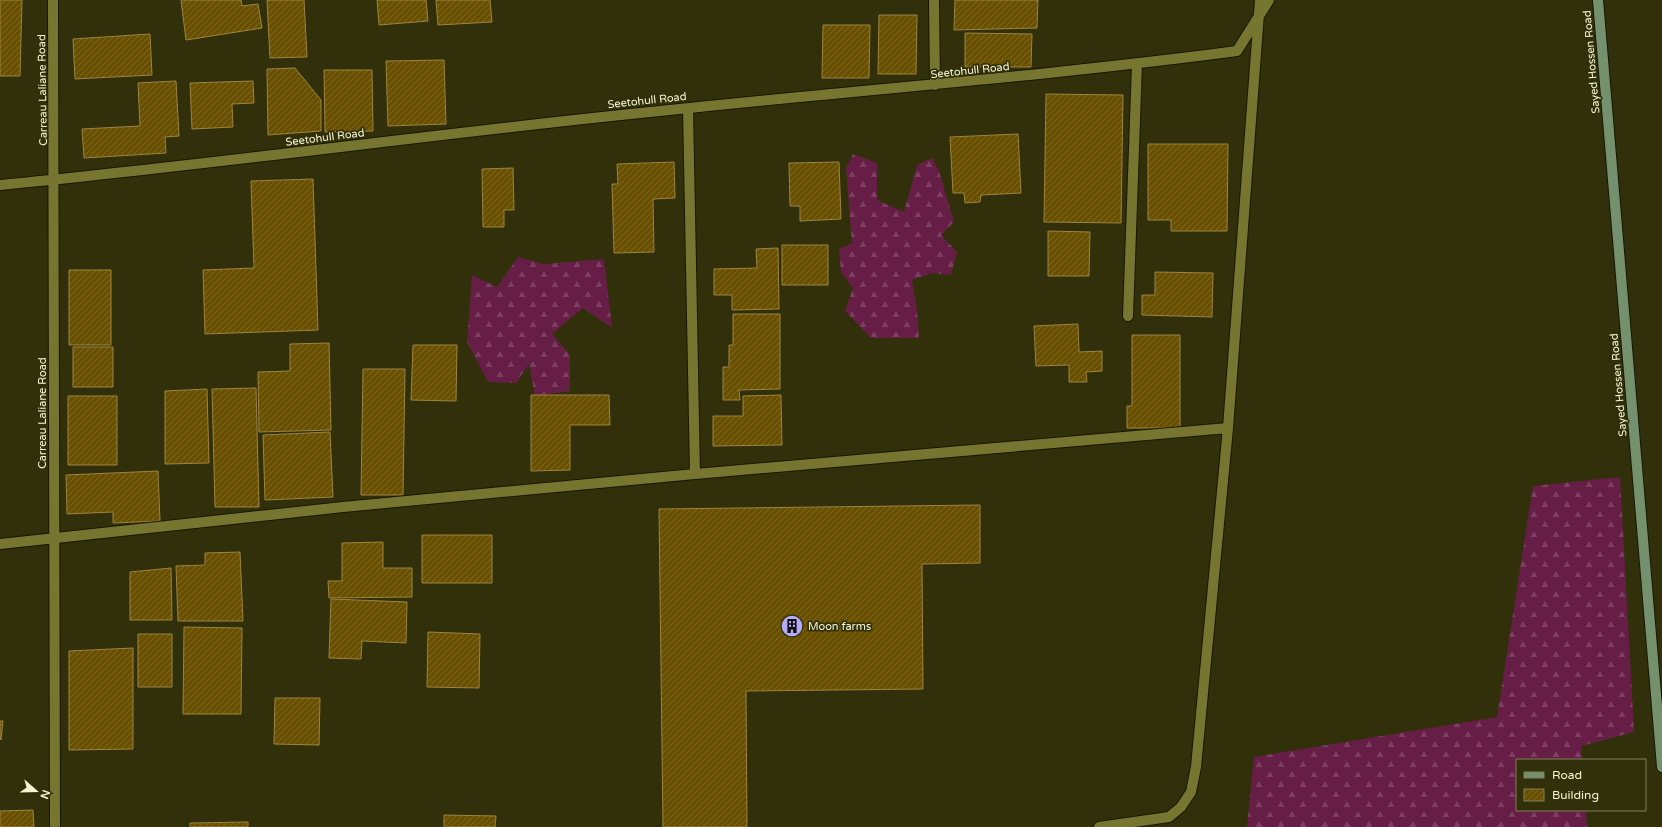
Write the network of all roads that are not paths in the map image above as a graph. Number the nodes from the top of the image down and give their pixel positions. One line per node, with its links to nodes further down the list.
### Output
1 (53, 0): 10 (street, Carreau Laliane Road)
2 (934, 0): 8 (street)
3 (1260, 0): 6 (street)
4 (1269, 0): 6 (street, Seetohull Road)
5 (1598, 0): 17 (main road, Sayed Hossen Road)
6 (1259, 15): 7 (street, Seetohull Road); 13 (street)
7 (1137, 64): 8 (street, Seetohull Road); 12 (street)
8 (935, 85): 9 (street, Seetohull Road)
9 (688, 108): 10 (street, Seetohull Road); 14 (street)
10 (55, 180): 11 (street, Seetohull Road); 15 (street, Carreau Laliane Road)
11 (0, 185)
12 (1128, 316)
13 (1228, 428): 14 (street); 19 (street)
14 (695, 474): 15 (street)
15 (54, 539): 16 (street); 18 (street, Carreau Laliane Road)
16 (0, 544)
17 (1662, 767)
18 (55, 827)
19 (1099, 827)

